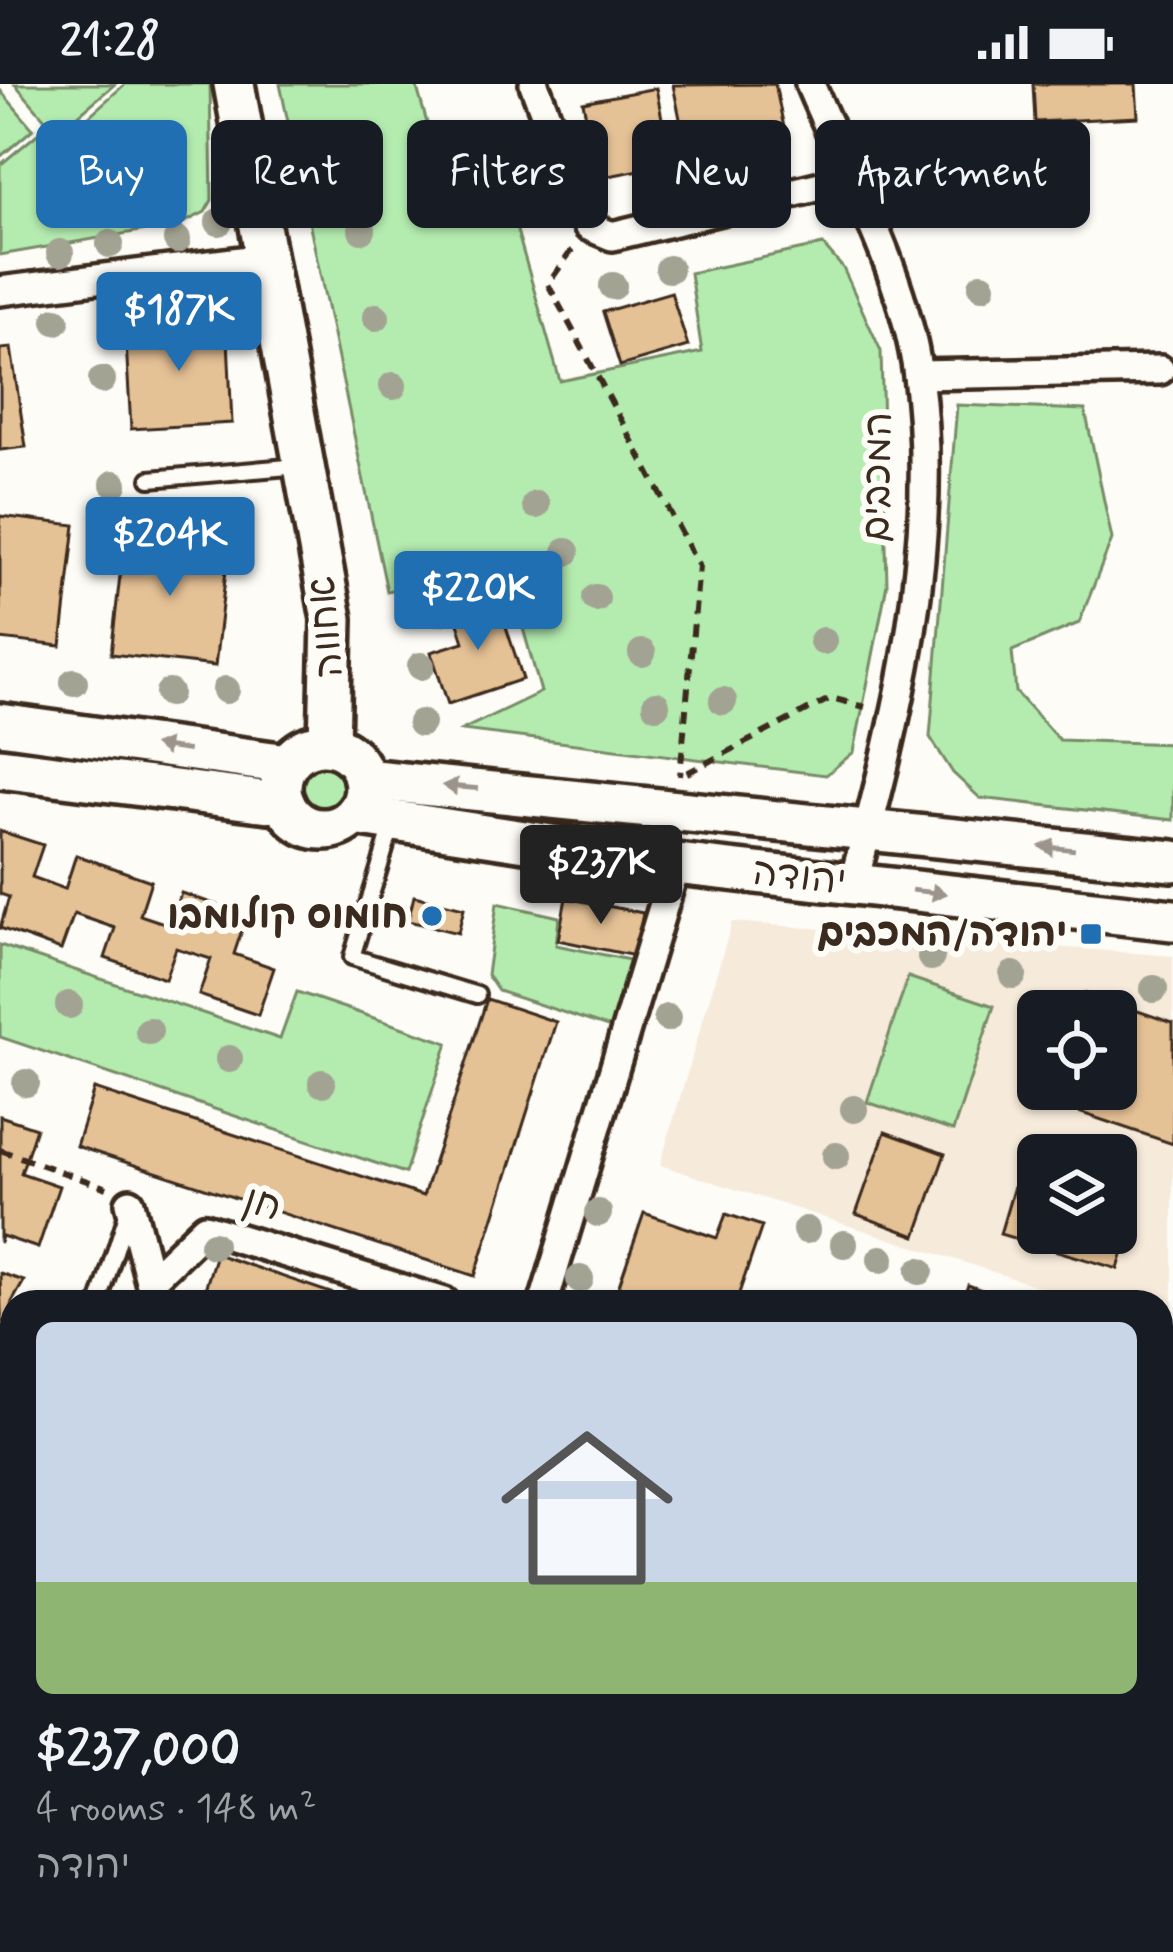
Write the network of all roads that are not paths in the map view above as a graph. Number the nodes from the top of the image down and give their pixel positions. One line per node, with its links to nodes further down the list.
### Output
1 (234, 84): 7 (street, אחווה)
2 (534, 84): 5 (street)
3 (810, 84): 4 (street, המכבים)
4 (825, 120)
5 (815, 188)
6 (870, 228): 10 (street, המכבים)
7 (266, 257): 8 (street); 11 (street, אחווה)
8 (0, 291)
9 (1160, 370): 10 (street)
10 (918, 375): 19 (street, המכבים)
11 (304, 466): 12 (lane); 14 (street, אחווה)
12 (150, 479)
13 (0, 724): 15 (street, one-way to 13)
14 (329, 745): 15 (street); 18 (street)
15 (287, 764): 17 (street)
16 (0, 768): 17 (street)
17 (285, 804): 18 (street)
18 (371, 805): 19 (street, יהודה, one-way to 18); 21 (street, יהודה); 24 (lane)
19 (868, 828): 20 (street, יהודה, one-way to 19); 22 (street, המכבים)
20 (1173, 861)
21 (676, 864): 22 (street, יהודה); 28 (street)
22 (853, 884): 23 (street, יהודה, one-way to 23)
23 (1173, 920)
24 (477, 995)
25 (130, 1204): 26 (lane); 27 (street, חן)
26 (103, 1290)
27 (406, 1290)
28 (548, 1290)

